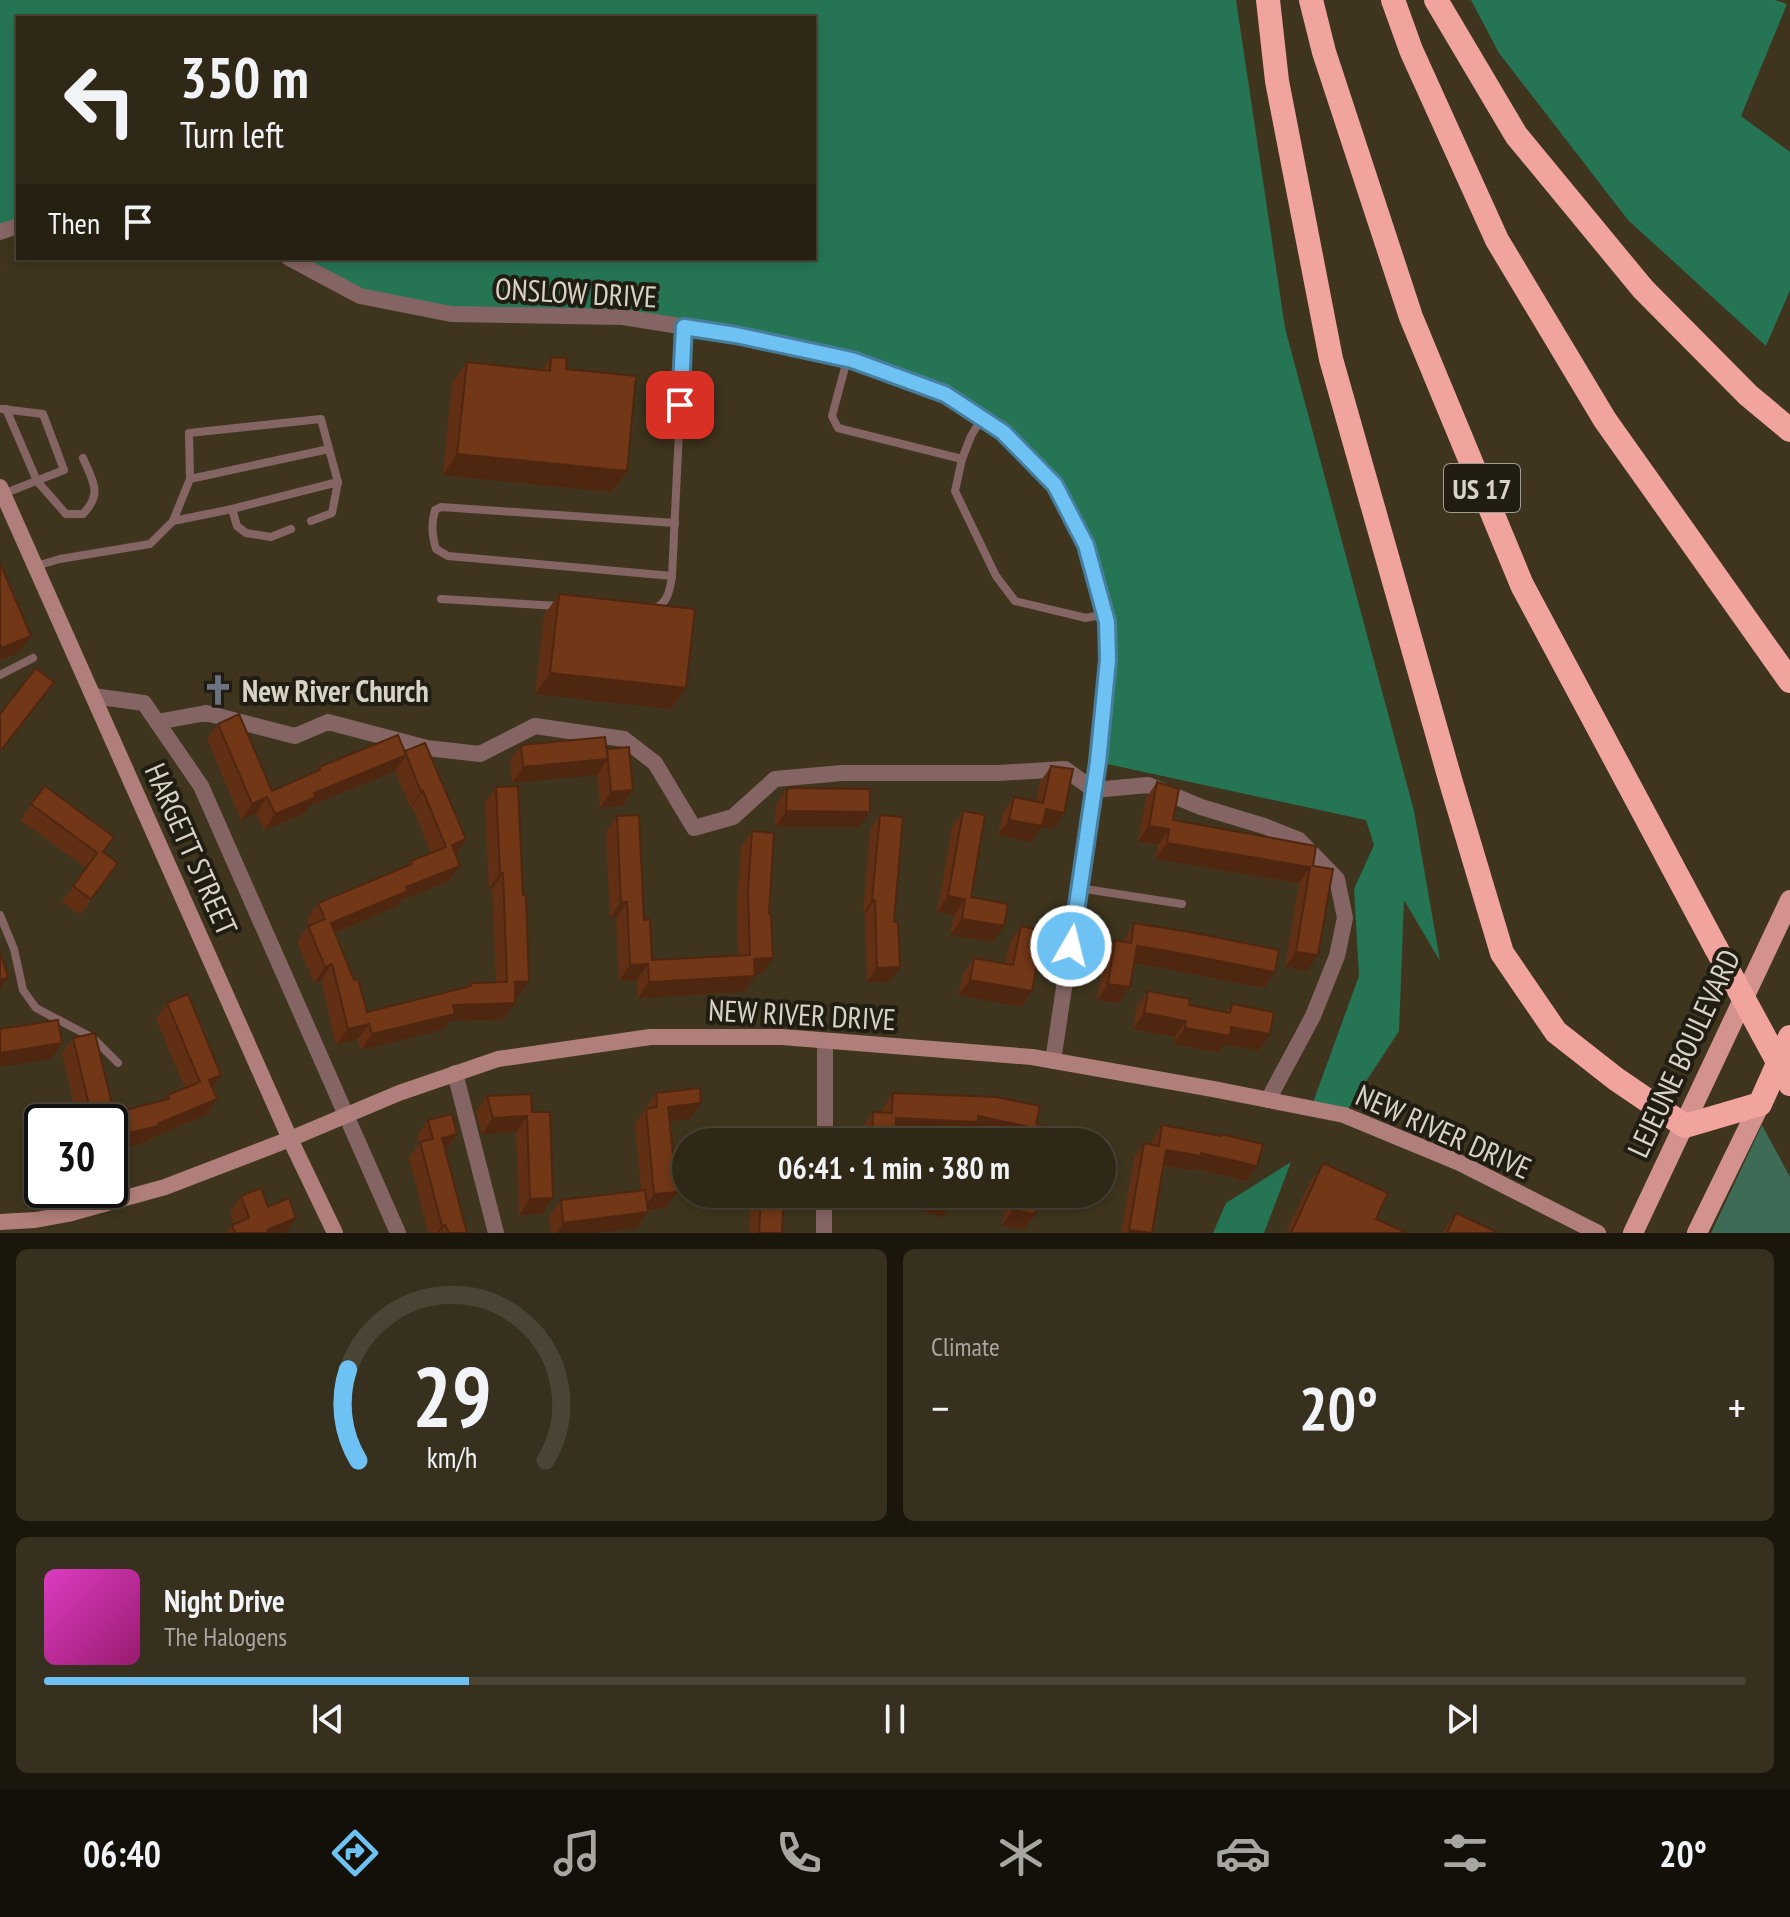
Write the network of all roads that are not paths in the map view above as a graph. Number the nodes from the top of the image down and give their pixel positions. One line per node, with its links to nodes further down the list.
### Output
1 (1268, 0): 48 (highway)
2 (1311, 0): 44 (highway, US 17, bridge)
3 (1393, 0): 31 (highway)
4 (1436, 0): 10 (highway)
5 (293, 260): 6 (street, ONSLOW DRIVE)
6 (684, 327): 7 (street, ONSLOW DRIVE); 21 (lane)
7 (847, 359): 9 (street, ONSLOW DRIVE); 13 (lane)
8 (3, 409): 15 (lane); 15 (lane)
9 (982, 418): 13 (lane); 28 (street, ONSLOW DRIVE)
10 (1790, 430)
11 (329, 449): 14 (lane); 14 (lane); 16 (lane)
12 (83, 458): 15 (lane)
13 (962, 459): 28 (lane)
14 (190, 479): 19 (lane)
15 (37, 481): 17 (lane)
16 (338, 482): 18 (lane); 20 (lane)
17 (2, 490): 23 (street, HARGETT STREET)
18 (232, 509): 19 (lane); 22 (lane)
19 (173, 521): 23 (lane)
20 (311, 521)
21 (675, 523): 24 (lane); 24 (lane)
22 (291, 529)
23 (36, 566): 32 (street, HARGETT STREET)
24 (672, 576): 27 (lane)
25 (441, 599): 26 (lane)
26 (563, 607)
27 (648, 610)
28 (1105, 614): 34 (street, ONSLOW DRIVE)
29 (33, 658): 30 (lane)
30 (0, 675)
31 (1790, 681)
32 (93, 696): 33 (street); 50 (street, HARGETT STREET)
33 (157, 722): 34 (street); 47 (street)
34 (1094, 790): 35 (street, ONSLOW DRIVE); 45 (street)
35 (1079, 888): 37 (lane); 41 (street, ONSLOW DRIVE)
36 (1790, 900): 48 (main road, LEJEUNE BOULEVARD)
37 (1182, 904)
38 (0, 915): 42 (lane)
39 (1790, 1037): 46 (highway)
40 (825, 1041): 41 (street, NEW RIVER DRIVE); 43 (street, NEW RIVER DRIVE); 49 (street)
41 (1053, 1061): 45 (street, NEW RIVER DRIVE)
42 (118, 1063)
43 (455, 1073): 47 (street, NEW RIVER DRIVE); 55 (street)
44 (1790, 1084)
45 (1268, 1100): 57 (street, NEW RIVER DRIVE)
46 (1760, 1104): 48 (highway); 59 (main road)
47 (345, 1116): 50 (street, NEW RIVER DRIVE); 54 (street)
48 (1685, 1126): 58 (main road, LEJEUNE BOULEVARD)
49 (825, 1128)
50 (290, 1139): 52 (street, NEW RIVER DRIVE); 53 (street, HARGETT STREET)
51 (824, 1208): 56 (street)
52 (0, 1222)
53 (335, 1233)
54 (398, 1233)
55 (496, 1233)
56 (824, 1233)
57 (1598, 1233)
58 (1633, 1233)
59 (1697, 1233)

